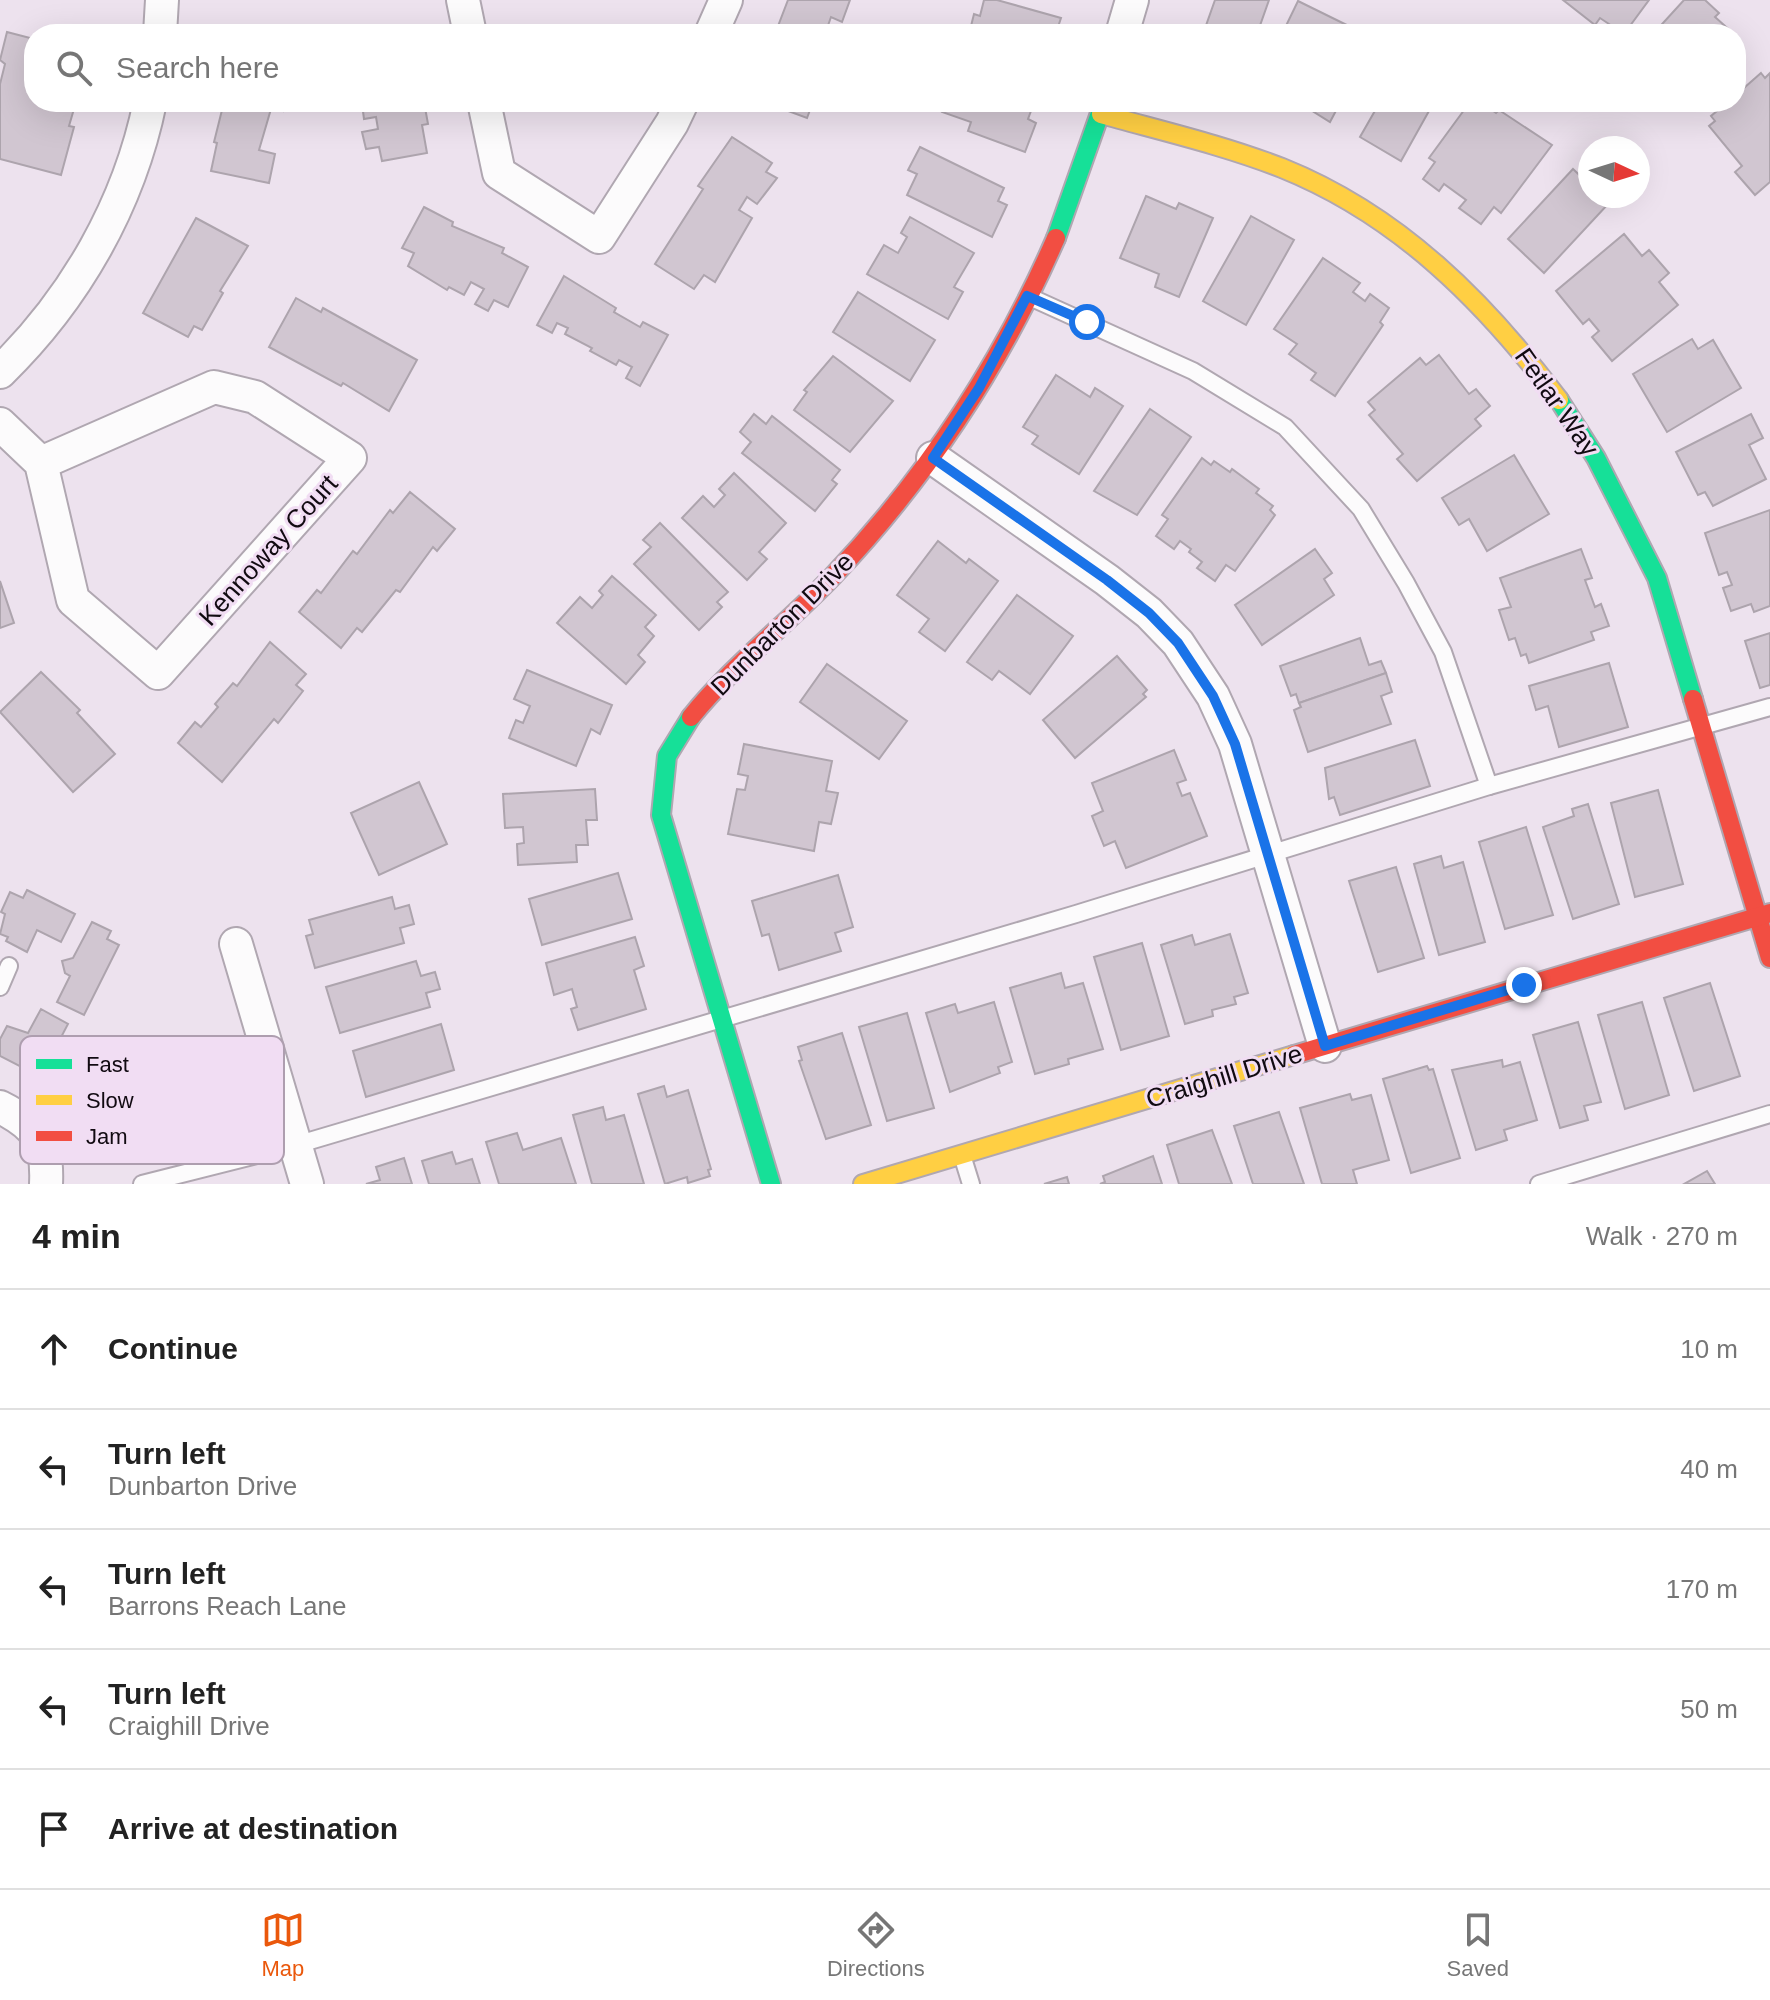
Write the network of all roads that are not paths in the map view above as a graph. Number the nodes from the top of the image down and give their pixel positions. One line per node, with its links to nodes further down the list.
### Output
1 (162, 0): 5 (street)
2 (463, 0): 6 (street)
3 (726, 0): 7 (street)
4 (1132, 0): 8 (street)
5 (161, 24)
6 (468, 24)
7 (715, 24)
8 (1125, 24)
9 (148, 112): 15 (street)
10 (486, 112): 11 (street)
11 (677, 112)
12 (1102, 112): 14 (street, Dunbarton Drive)
13 (1115, 112): 20 (street, Fetlar Way)
14 (1027, 296): 17 (street, Dunbarton Drive); 21 (lane)
15 (0, 372)
16 (0, 424): 18 (street)
17 (933, 458): 22 (street); 28 (street, Dunbarton Drive)
18 (41, 463): 18 (street, Kennoway Court)
19 (1770, 707): 20 (lane)
20 (1702, 727): 21 (lane); 23 (street, Fetlar Way)
21 (1489, 786): 22 (lane)
22 (1269, 855): 28 (lane); 30 (street)
23 (1764, 915): 25 (street, Fetlar Way); 30 (street, Craighill Drive)
24 (236, 944): 29 (street)
25 (1770, 958)
26 (9, 966): 27 (lane)
27 (0, 987)
28 (721, 1019): 35 (lane); 43 (street, Dunbarton Drive)
29 (263, 1036)
30 (1325, 1046): 37 (street, Craighill Drive)
31 (284, 1105): 35 (street)
32 (0, 1107): 34 (street)
33 (1770, 1114): 46 (lane)
34 (20, 1118)
35 (296, 1145): 36 (lane); 42 (street)
36 (284, 1148)
37 (962, 1155): 44 (street, Craighill Drive); 45 (lane)
38 (44, 1164): 40 (street)
39 (221, 1164): 41 (lane)
40 (46, 1184)
41 (142, 1184)
42 (307, 1184)
43 (771, 1184)
44 (863, 1184)
45 (971, 1184)
46 (1539, 1184)

